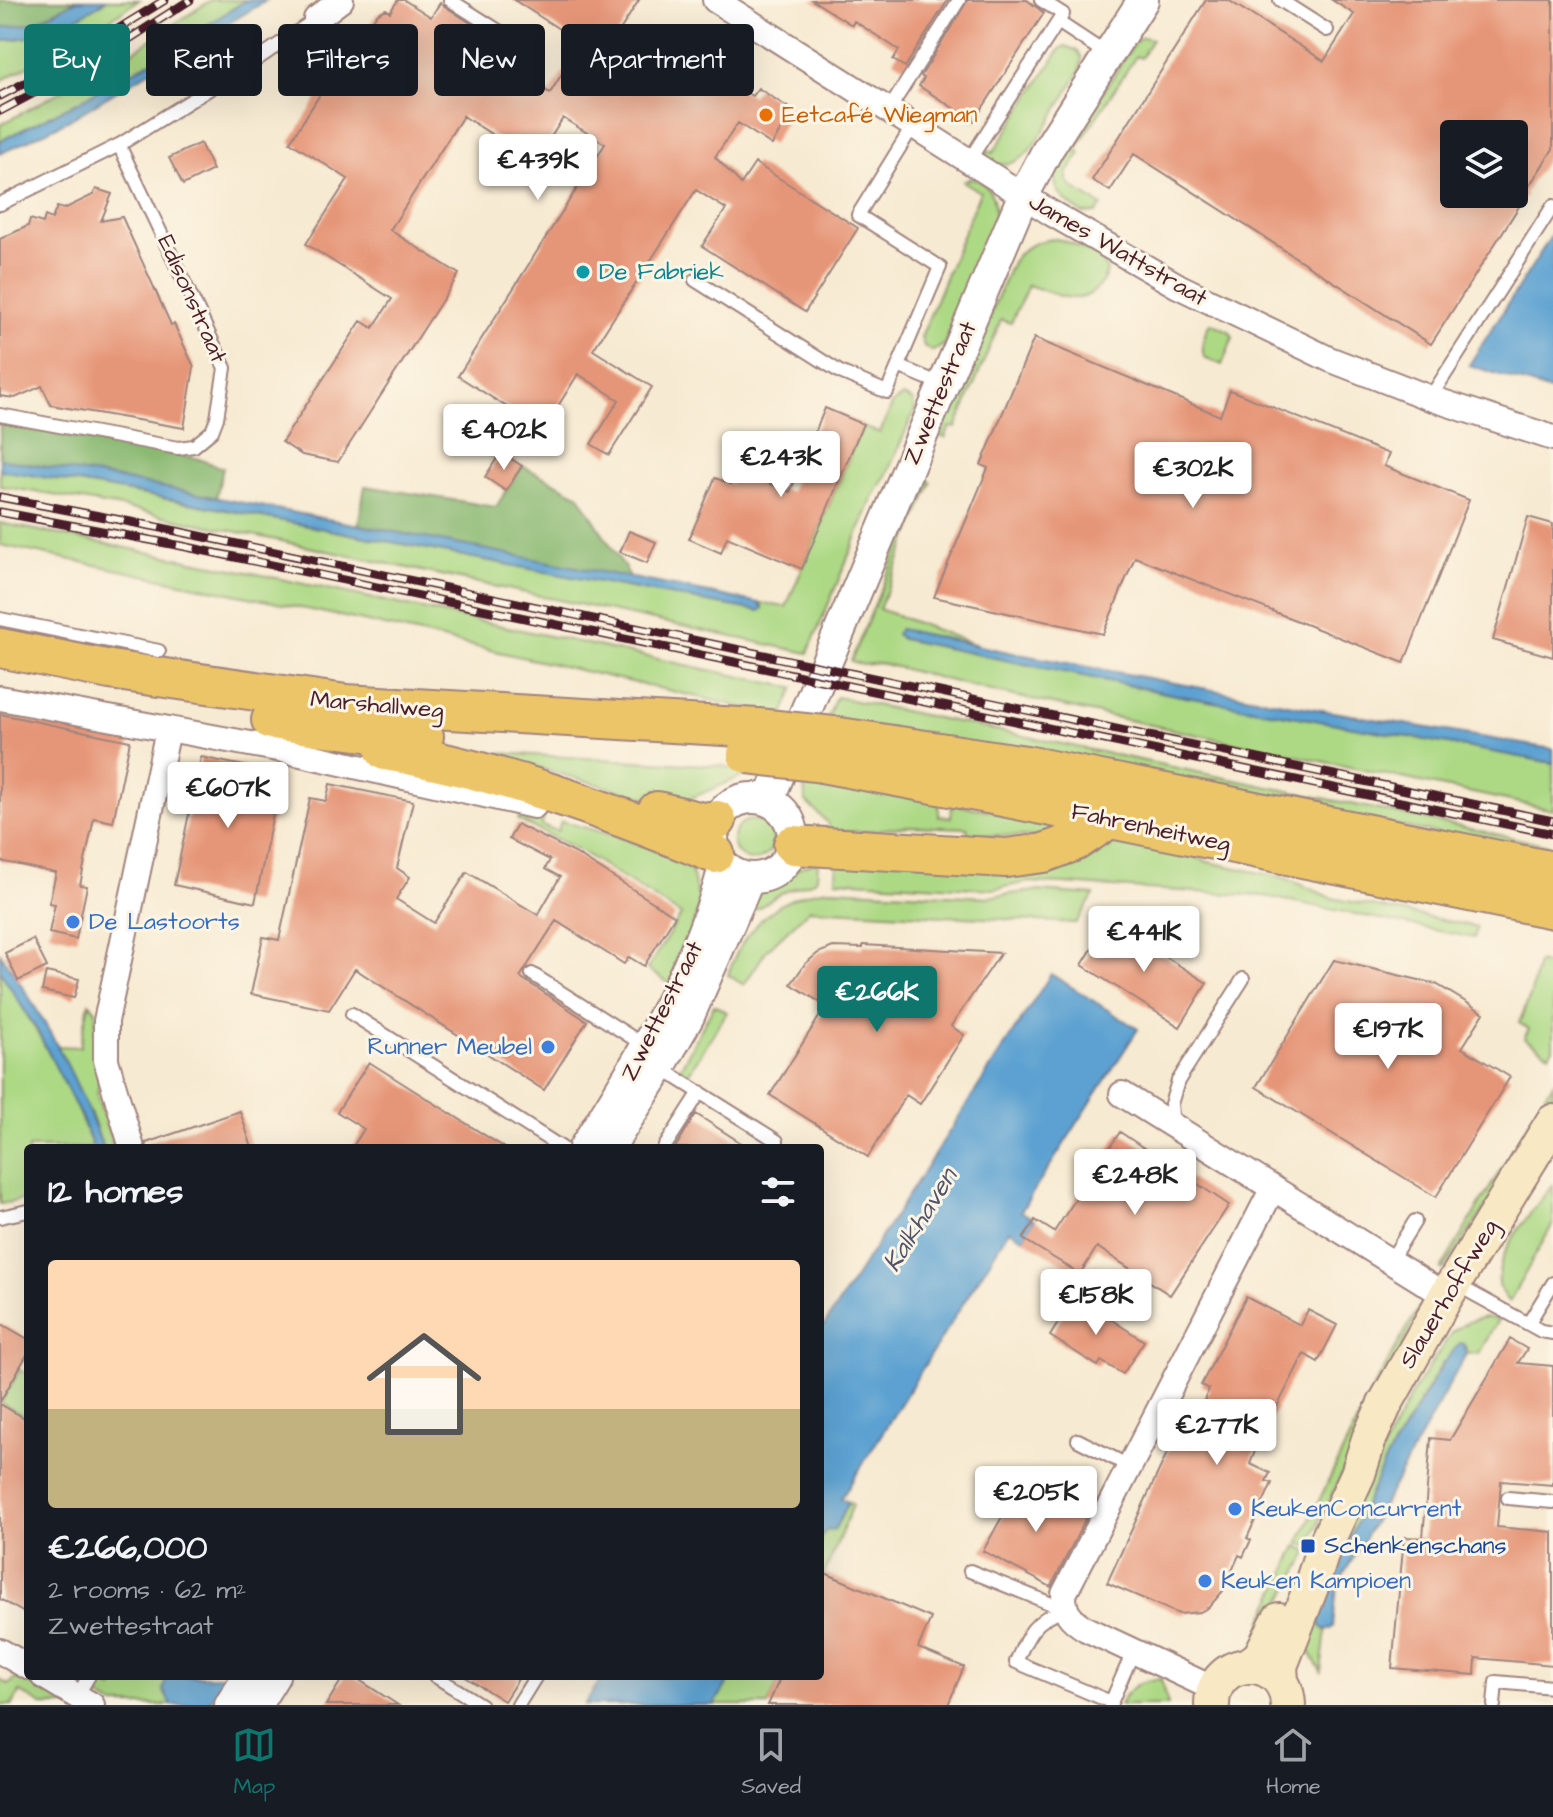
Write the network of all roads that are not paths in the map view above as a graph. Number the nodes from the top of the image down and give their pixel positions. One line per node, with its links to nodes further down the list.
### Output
1 (341, 0): 8 (street)
2 (450, 0): 10 (lane)
3 (715, 0): 13 (street, James Wattstraat)
4 (959, 0): 13 (lane)
5 (1041, 0): 9 (lane)
6 (1280, 0): 11 (lane)
7 (1135, 5): 12 (street, Zwettestraat)
8 (316, 19): 15 (lane)
9 (1058, 22): 12 (lane); 16 (lane)
10 (488, 24)
11 (1327, 30)
12 (1108, 55): 17 (street, Zwettestraat)
13 (888, 111): 14 (street, James Wattstraat)
14 (913, 126): 16 (street, James Wattstraat); 21 (lane)
15 (119, 145): 18 (lane); 24 (lane, Edisonstraat)
16 (968, 162): 17 (street, James Wattstraat)
17 (1023, 196): 22 (street, Zwettestraat); 23 (street, James Wattstraat)
18 (0, 204)
19 (1553, 206): 23 (lane)
20 (695, 280): 21 (lane)
21 (898, 366): 22 (lane)
22 (943, 385): 37 (street, Zwettestraat)
23 (1430, 398): 25 (street, James Wattstraat)
24 (0, 415)
25 (1553, 438)
26 (0, 619): 28 (lane)
27 (0, 648): 31 (main road, Marshallweg)
28 (159, 651)
29 (0, 675): 32 (main road, Marshallweg)
30 (0, 698): 33 (street)
31 (440, 711): 34 (main road); 35 (main road, Marshallweg)
32 (328, 728): 34 (main road, Marshallweg); 39 (main road)
33 (168, 730): 39 (street); 54 (street)
34 (469, 739): 35 (main road, Marshallweg); 42 (main road)
35 (752, 741): 36 (main road, Fahrenheitweg, bridge)
36 (828, 749): 38 (main road, Fahrenheitweg); 40 (main road, Fahrenheitweg)
37 (768, 801): 41 (street); 42 (street)
38 (1227, 805): 40 (main road); 43 (main road, Fahrenheitweg)
39 (626, 818): 42 (main road)
40 (1110, 819): 41 (main road); 44 (main road, Fahrenheitweg)
41 (793, 845): 42 (street)
42 (726, 855): 48 (street, Zwettestraat)
43 (1553, 871)
44 (1553, 909)
45 (532, 974): 48 (lane)
46 (1243, 979): 52 (lane)
47 (352, 1014): 55 (lane)
48 (653, 1057): 49 (lane); 56 (street, Zwettestraat); 57 (street, Zwettestraat)
49 (700, 1092): 53 (lane); 58 (lane)
50 (1122, 1094): 52 (street)
51 (1553, 1122): 66 (main road, Slauerhoffweg)
52 (1173, 1126): 60 (street)
53 (777, 1141)
54 (131, 1144)
55 (556, 1144)
56 (587, 1144)
57 (611, 1144)
58 (667, 1144)
59 (1553, 1156): 66 (main road, Slauerhoffweg)
60 (1273, 1188): 64 (street); 70 (street)
61 (24, 1212): 62 (lane)
62 (0, 1217)
63 (1415, 1221): 64 (lane)
64 (1390, 1261): 66 (street)
65 (1553, 1283): 67 (lane)
66 (1458, 1294): 67 (lane); 73 (main road, Slauerhoffweg)
67 (1528, 1324): 68 (lane)
68 (1553, 1333)
69 (1078, 1440): 70 (lane)
70 (1129, 1466): 75 (street)
71 (1508, 1498): 72 (lane)
72 (1553, 1502)
73 (1322, 1552): 79 (main road, Slauerhoffweg); 87 (main road, Slauerhoffweg)
74 (970, 1571): 75 (lane)
75 (1064, 1609): 77 (street); 89 (lane)
76 (0, 1651): 78 (street)
77 (1133, 1652): 88 (street); 89 (lane)
78 (24, 1665)
79 (1249, 1665): 87 (main road); 88 (main road)
80 (54, 1680): 86 (street)
81 (246, 1680): 90 (street)
82 (272, 1680): 91 (street)
83 (441, 1680): 92 (lane)
84 (534, 1680): 93 (lane)
85 (1553, 1687): 94 (lane)
86 (86, 1692)
87 (1285, 1693)
88 (1213, 1697)
89 (1110, 1704)
90 (230, 1705)
91 (256, 1705)
92 (481, 1705)
93 (518, 1705)
94 (1494, 1705)

